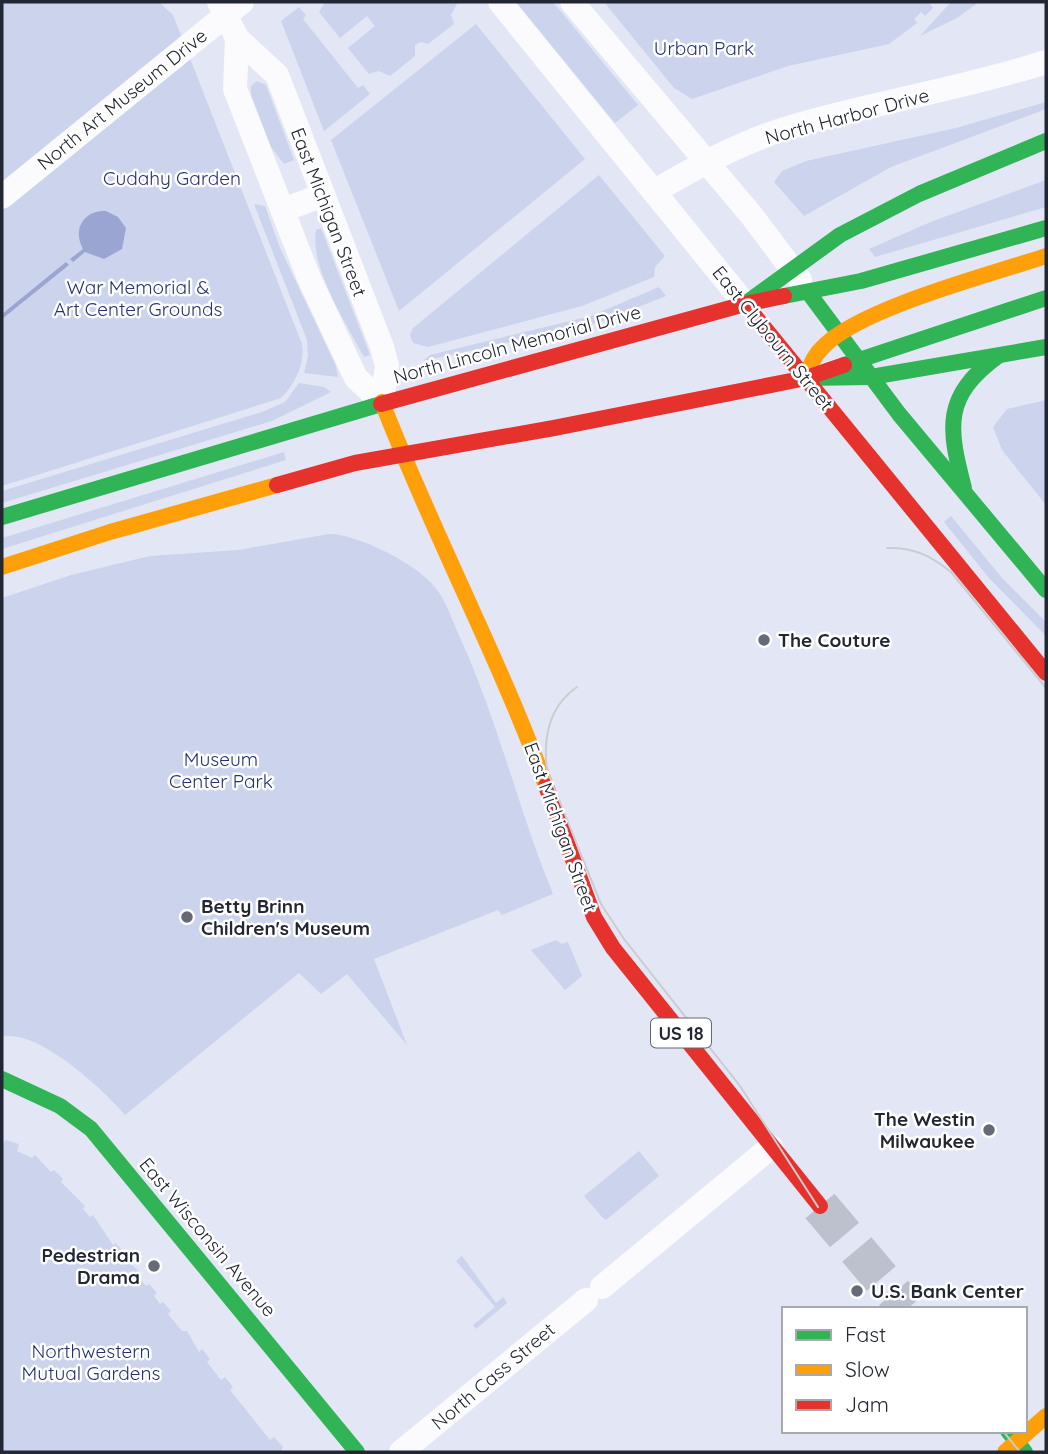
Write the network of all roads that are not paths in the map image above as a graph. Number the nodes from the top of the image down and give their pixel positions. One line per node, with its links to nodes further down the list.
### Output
1 (500, 2): 8 (street, East Clybourn Street)
2 (572, 2): 7 (street)
3 (229, 6): 4 (street, East Michigan Street); 10 (street, North Art Museum Drive)
4 (237, 38): 9 (street, East Michigan Street); 11 (street, East Michigan Street)
5 (1046, 62): 7 (street, North Harbor Drive)
6 (1046, 142): 14 (main road)
7 (707, 161): 8 (street, North Harbor Drive); 14 (street)
8 (655, 191): 17 (street, East Clybourn Street)
9 (323, 195): 11 (street); 24 (street, East Michigan Street)
10 (2, 197)
11 (283, 211): 24 (street, East Michigan Street)
12 (1046, 228): 15 (main road, North Lincoln Memorial Drive)
13 (1046, 256): 18 (main road)
14 (791, 269): 15 (street); 17 (main road)
15 (808, 292): 17 (main road, North Lincoln Memorial Drive); 18 (main road)
16 (1046, 298): 21 (main road)
17 (745, 304): 23 (main road, East Clybourn Street); 24 (main road, North Lincoln Memorial Drive)
18 (839, 335): 21 (main road); 23 (main road)
19 (1046, 347): 20 (main road)
20 (998, 356): 22 (main road); 26 (main road)
21 (857, 360): 22 (main road); 23 (main road)
22 (870, 377): 23 (main road); 26 (main road)
23 (806, 378): 25 (main road); 30 (main road, East Clybourn Street)
24 (382, 402): 25 (main road, East Michigan Street / US 18); 27 (main road, North Lincoln Memorial Drive)
25 (402, 454): 28 (main road); 32 (main road, East Michigan Street / US 18)
26 (965, 495): 29 (main road)
27 (2, 517)
28 (2, 567)
29 (1046, 590)
30 (1046, 673)
31 (2, 1079): 36 (main road, East Wisconsin Avenue)
32 (771, 1147): 33 (main road, East Michigan Street / US 18); 37 (street, North Cass Street)
33 (820, 1206)
34 (1046, 1416): 35 (main road)
35 (1027, 1433)
36 (357, 1452)
37 (401, 1452)

